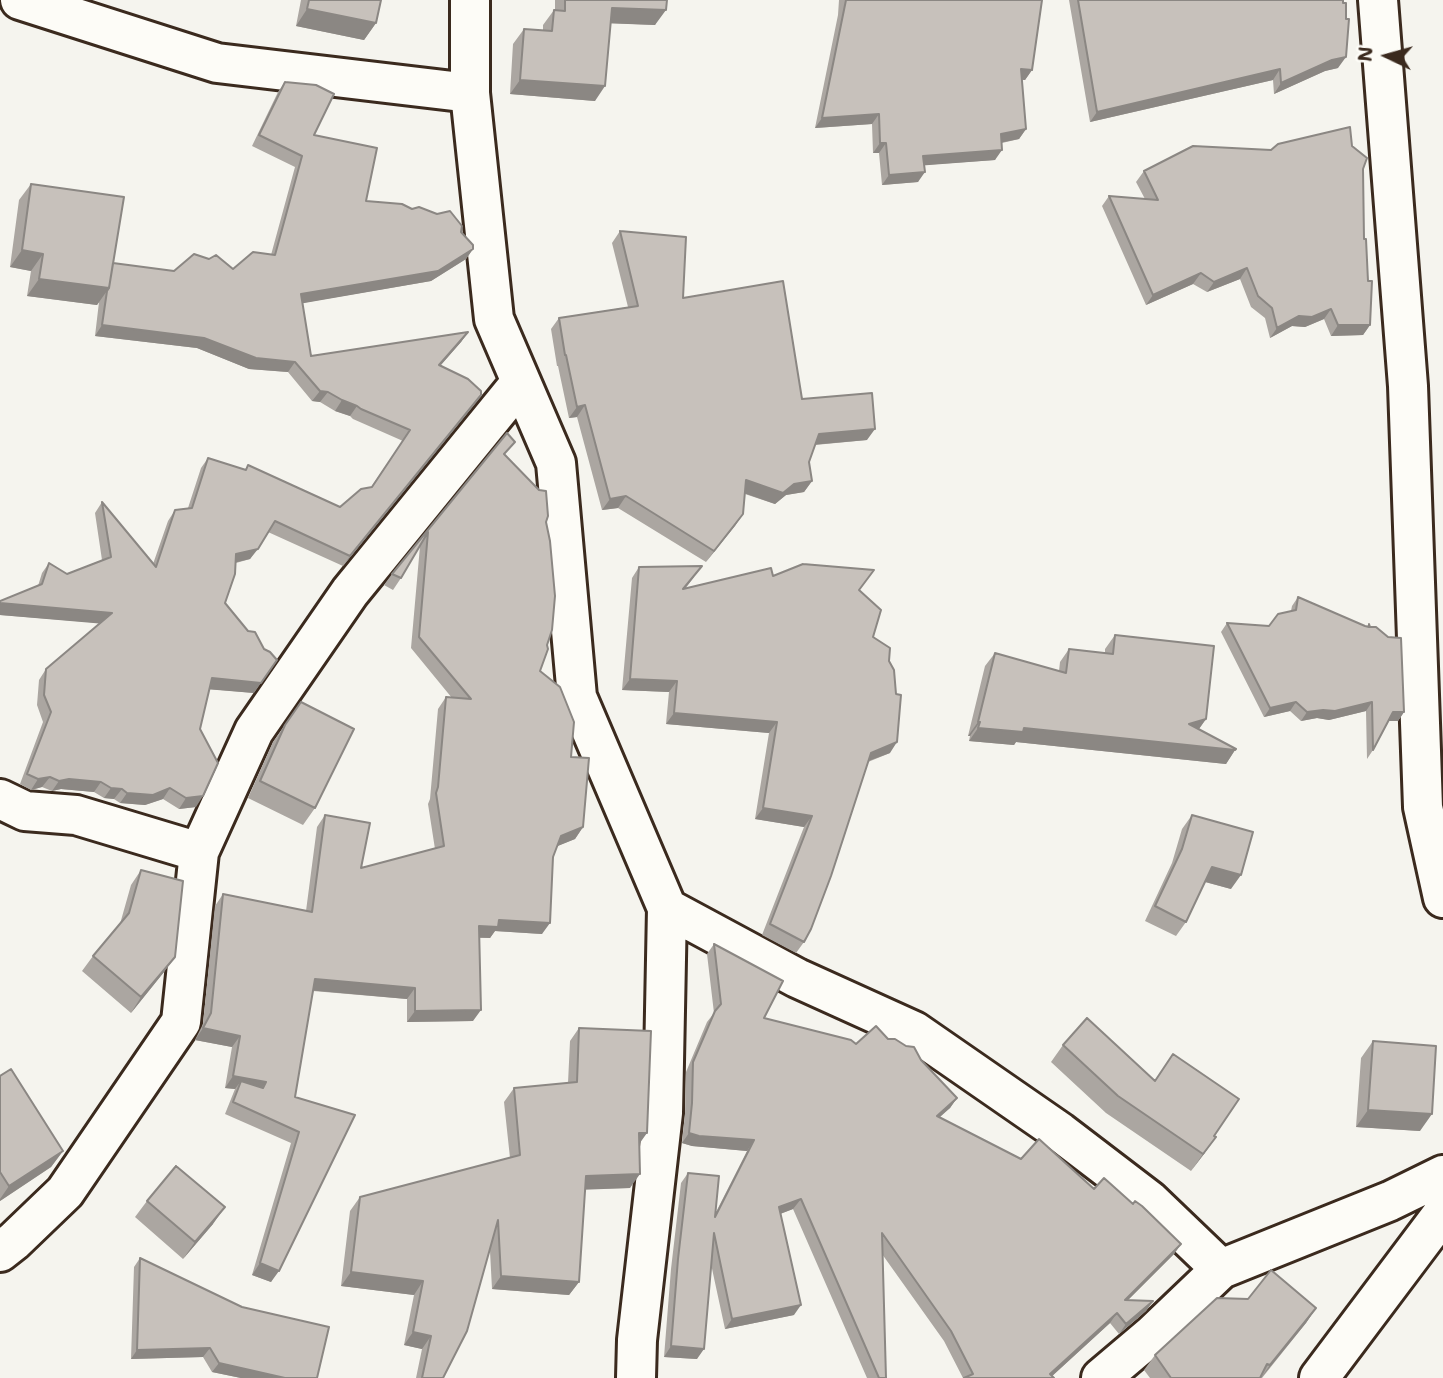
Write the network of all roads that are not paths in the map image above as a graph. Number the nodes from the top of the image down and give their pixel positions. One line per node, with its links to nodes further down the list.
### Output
1 (20, 0): 4 (street)
2 (470, 0): 4 (street)
3 (1378, 0): 8 (street)
4 (470, 93): 5 (street)
5 (521, 382): 7 (street); 9 (street)
6 (0, 799): 7 (street)
7 (199, 852): 12 (street)
8 (1443, 898)
9 (667, 908): 13 (street); 14 (street)
10 (1443, 1175): 13 (street)
11 (1443, 1213): 16 (street)
12 (0, 1252)
13 (1221, 1269): 15 (street)
14 (636, 1378)
15 (1101, 1378)
16 (1320, 1378)

